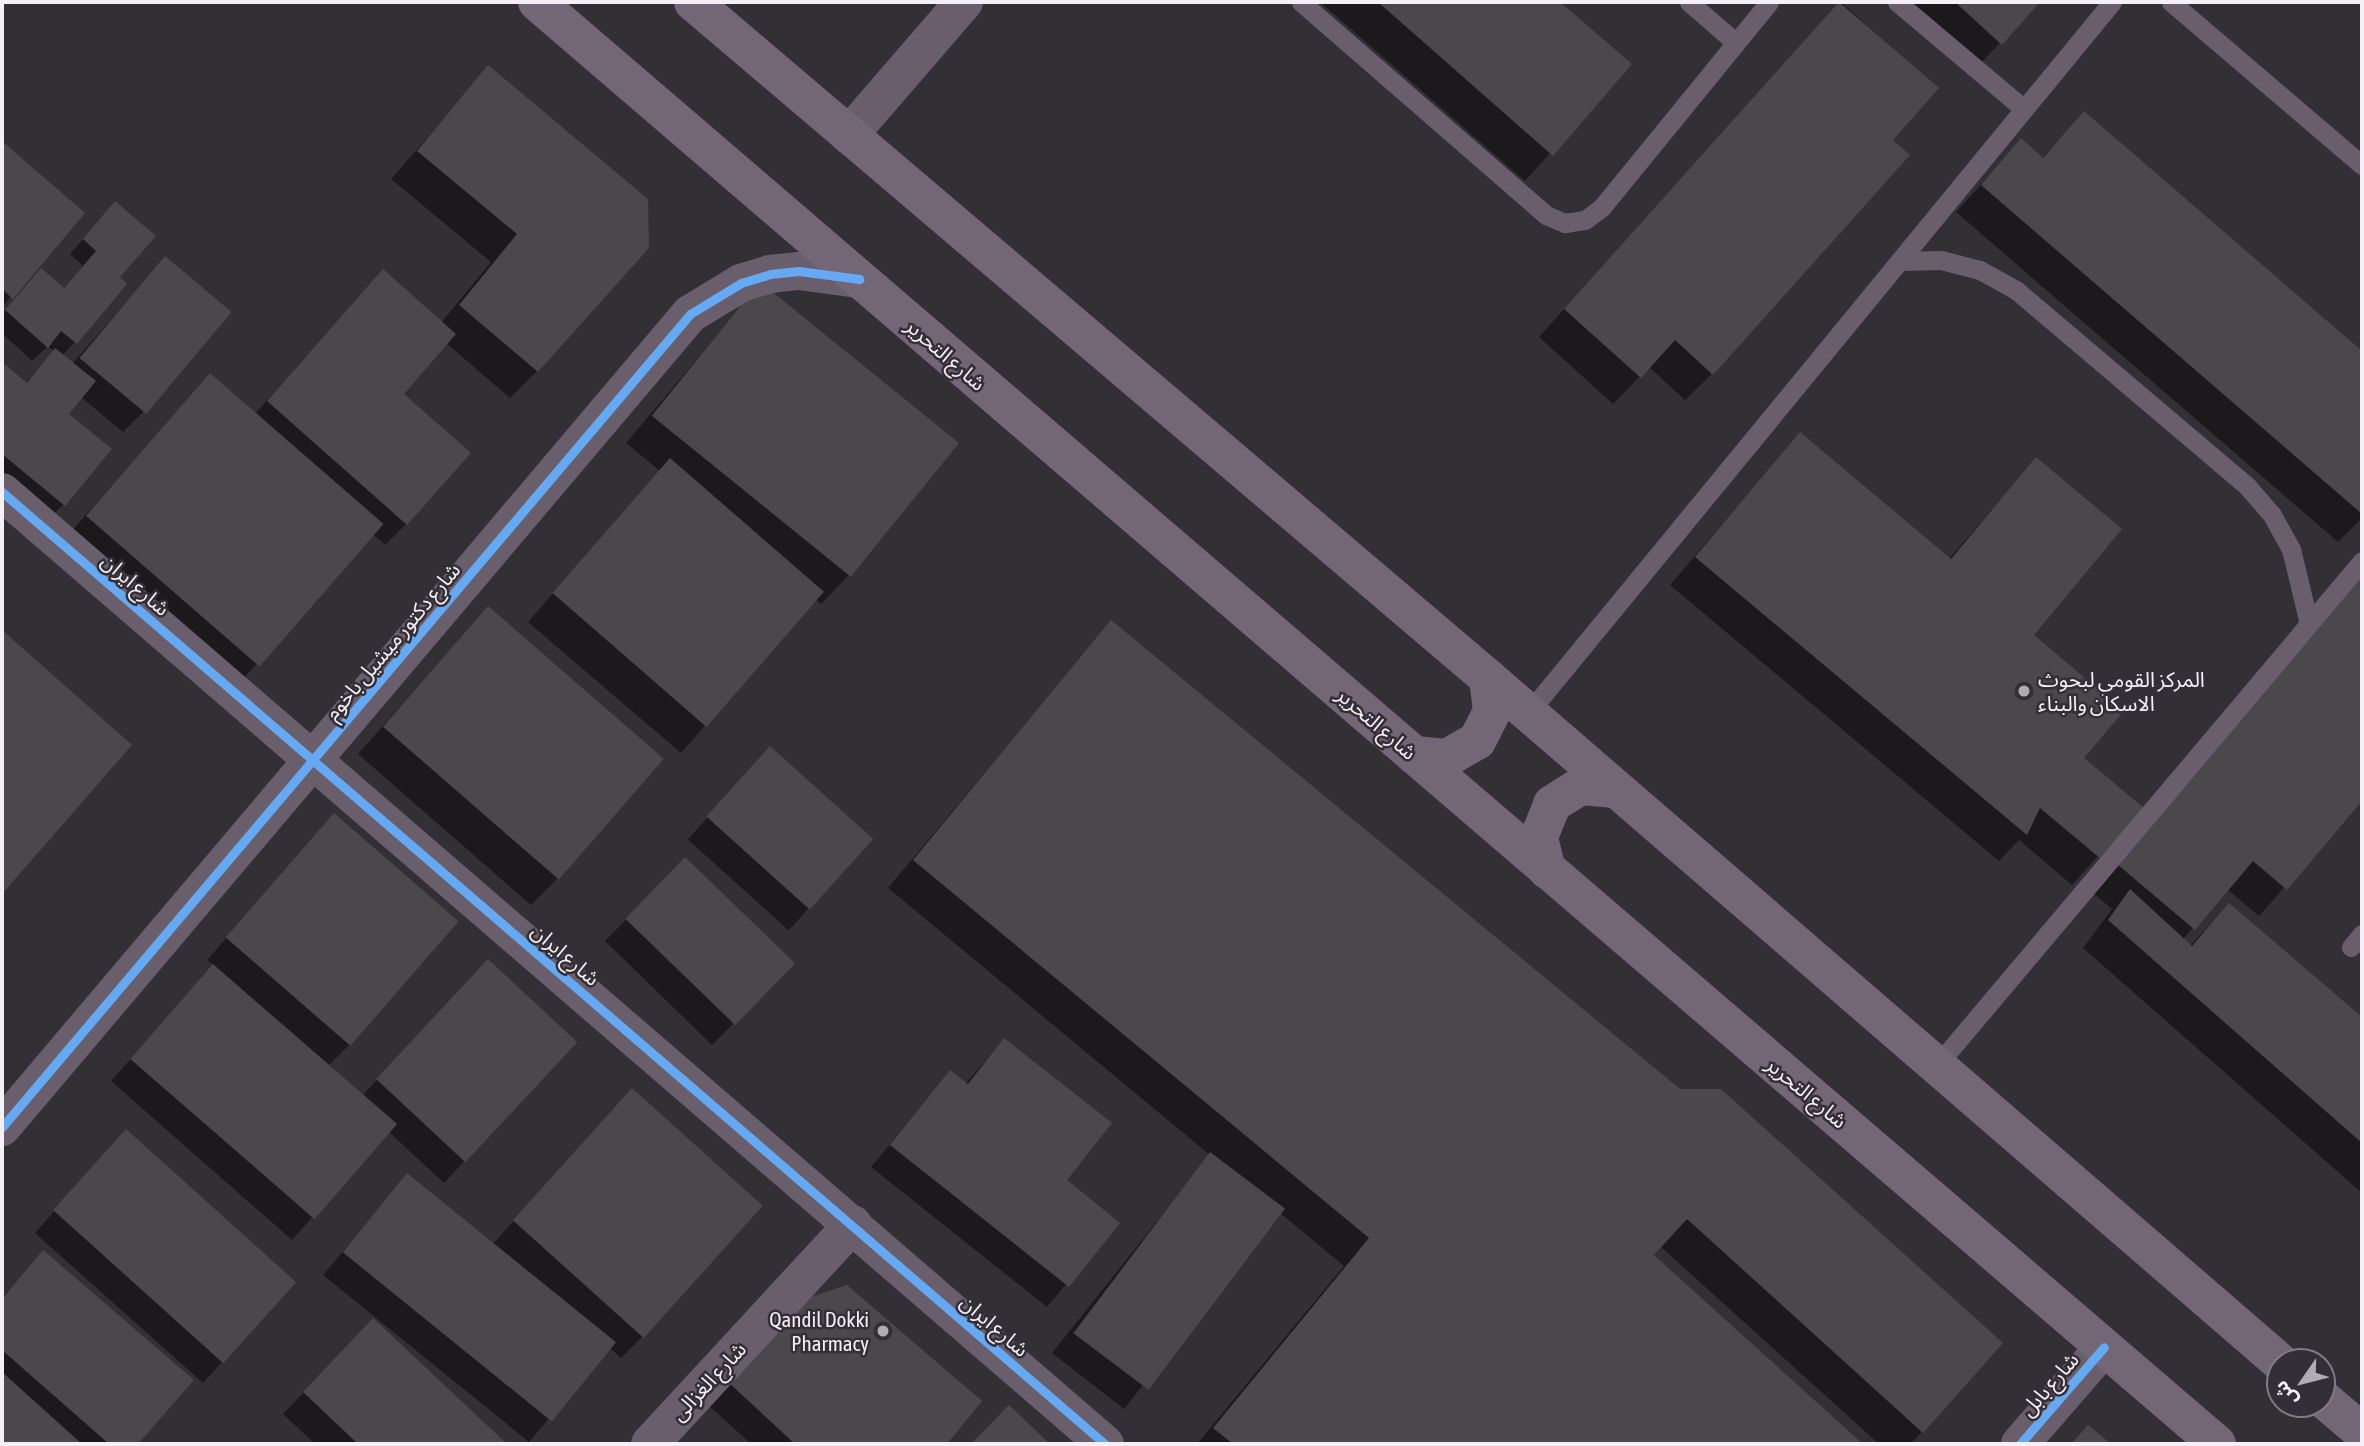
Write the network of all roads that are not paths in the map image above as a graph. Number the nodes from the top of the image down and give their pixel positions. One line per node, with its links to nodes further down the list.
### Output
1 (537, 2): 15 (main road, شارع التحرير)
2 (693, 2): 12 (main road)
3 (964, 2): 12 (street)
4 (1301, 2): 10 (lane)
5 (1689, 2): 10 (lane)
6 (1769, 2): 10 (lane)
7 (1897, 2): 11 (lane)
8 (2112, 2): 11 (lane)
9 (2171, 2): 13 (lane)
10 (1735, 42)
11 (2024, 109): 14 (lane)
12 (849, 135): 19 (main road)
13 (2362, 165)
14 (1900, 261): 18 (lane); 20 (lane)
15 (859, 279): 21 (main road, شارع التحرير); 22 (street, شارع دكتور ميشيل باخوم)
16 (2, 492): 22 (street, شارع ايران)
17 (2362, 561): 18 (lane)
18 (2309, 624): 25 (lane)
19 (1488, 678): 20 (main road); 21 (main road)
20 (1528, 712): 23 (main road)
21 (1414, 755): 24 (main road, شارع التحرير)
22 (314, 761): 26 (street, شارع دكتور ميشيل باخوم); 27 (street, شارع ايران)
23 (1616, 789): 24 (main road); 25 (main road)
24 (1547, 870): 28 (main road, شارع التحرير)
25 (1938, 1064): 29 (main road)
26 (2, 1126)
27 (853, 1224): 32 (street, شارع الغزالى); 33 (street, شارع ايران)
28 (2104, 1347): 34 (street, شارع بابل); 35 (main road, شارع التحرير)
29 (2266, 1350)
30 (2336, 1410): 31 (main road)
31 (2362, 1432)
32 (650, 1444)
33 (1105, 1444)
34 (2020, 1444)
35 (2217, 1444)

